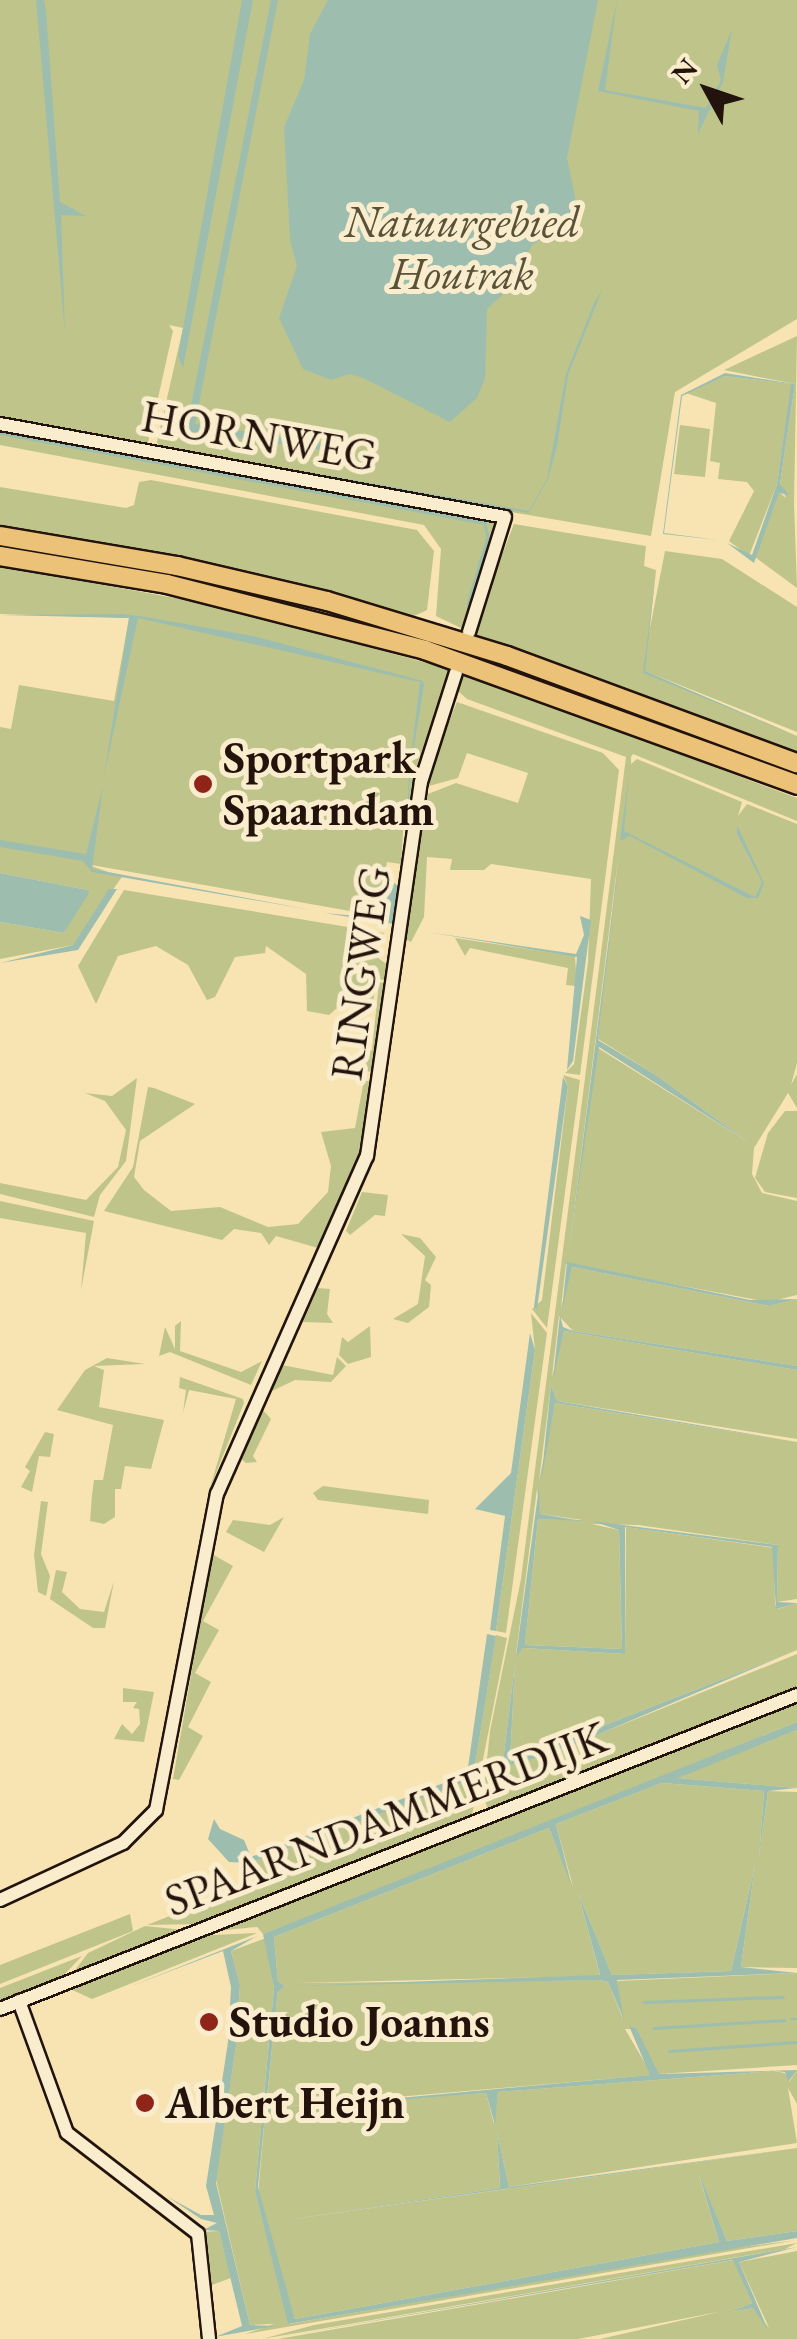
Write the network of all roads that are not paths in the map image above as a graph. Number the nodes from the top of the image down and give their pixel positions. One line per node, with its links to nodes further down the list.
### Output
1 (0, 424): 4 (street, HORNWEG)
2 (0, 536): 6 (highway)
3 (0, 556): 7 (highway)
4 (468, 632)
5 (456, 672): 9 (street, RINGWEG)
6 (797, 764)
7 (797, 785)
8 (797, 1695): 10 (street, SPAARNDAMMERDIJK)
9 (0, 1900)
10 (20, 2001): 11 (street, SPAARNDAMMERDIJK); 12 (street)
11 (0, 2009)
12 (209, 2339)

